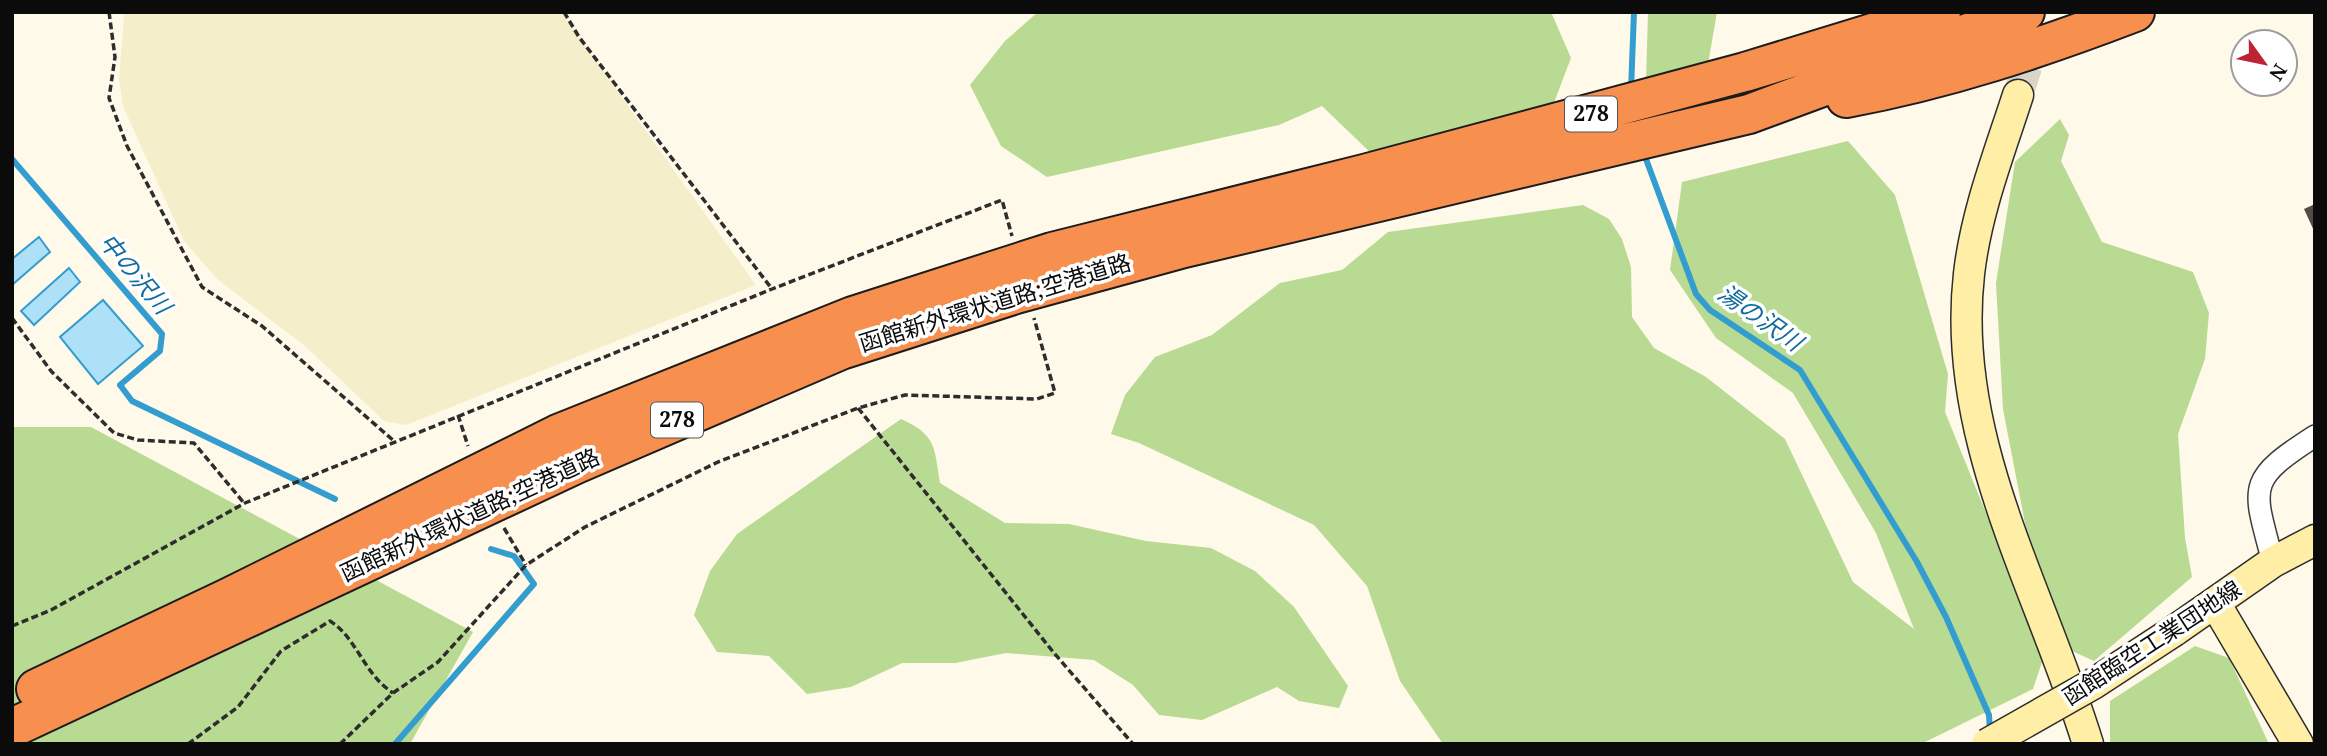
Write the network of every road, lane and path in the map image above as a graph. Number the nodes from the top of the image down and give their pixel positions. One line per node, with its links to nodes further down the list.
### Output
1 (109, 12): 17 (path)
2 (564, 12): 11 (path)
3 (1862, 12): 7 (highway)
4 (1941, 12): 7 (highway)
5 (2025, 12): 7 (highway)
6 (2135, 12): 7 (highway)
7 (1820, 70): 9 (highway, 函館新外環状道路;空港道路 / 278); 9 (highway, 函館新外環状道路;空港道路 / 278)
8 (2018, 95): 33 (street)
9 (1370, 188): 27 (highway, 函館新外環状道路;空港道路 / 278); 28 (highway, 函館新外環状道路;空港道路 / 278)
10 (1016, 248): 11 (path)
11 (772, 289): 15 (path)
12 (1032, 310): 14 (path)
13 (12, 318): 19 (path)
14 (858, 408): 23 (path); 31 (path)
15 (458, 415): 17 (path); 18 (path)
16 (2315, 436): 22 (street)
17 (394, 441): 19 (path)
18 (469, 450)
19 (245, 503): 25 (path)
20 (503, 525): 23 (path)
21 (2315, 540): 22 (street, 函館臨空工業団地線)
22 (2273, 562): 24 (street, 函館臨空工業団地線)
23 (527, 565): 26 (path)
24 (2215, 603): 32 (street, 函館臨空工業団地線, bridge); 34 (street)
25 (12, 626)
26 (393, 693): 29 (path); 30 (path)
27 (12, 701)
28 (12, 729)
29 (188, 744)
30 (340, 744)
31 (1133, 744)
32 (1987, 744)
33 (2088, 744)
34 (2298, 744)

